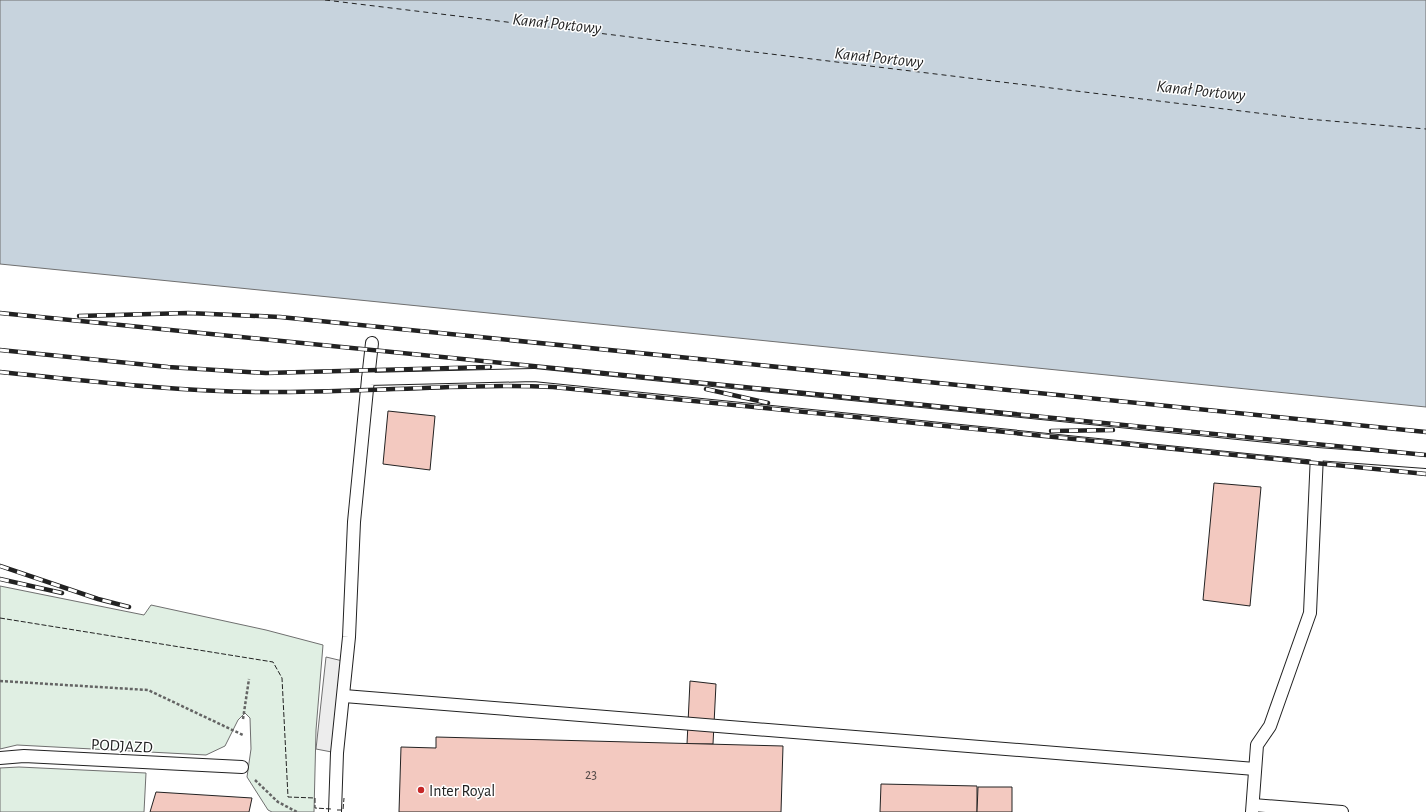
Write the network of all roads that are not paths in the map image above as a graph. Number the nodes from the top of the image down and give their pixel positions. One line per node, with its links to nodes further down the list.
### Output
1 (372, 343): 2 (lane)
2 (368, 379): 3 (lane); 5 (lane)
3 (1317, 454): 4 (lane); 8 (lane)
4 (1426, 462)
5 (344, 696): 8 (lane); 10 (lane)
6 (0, 758): 7 (lane, PODJAZD)
7 (242, 767)
8 (1255, 769): 9 (lane)
9 (1252, 808): 11 (lane)
10 (335, 812)
11 (1342, 812)

